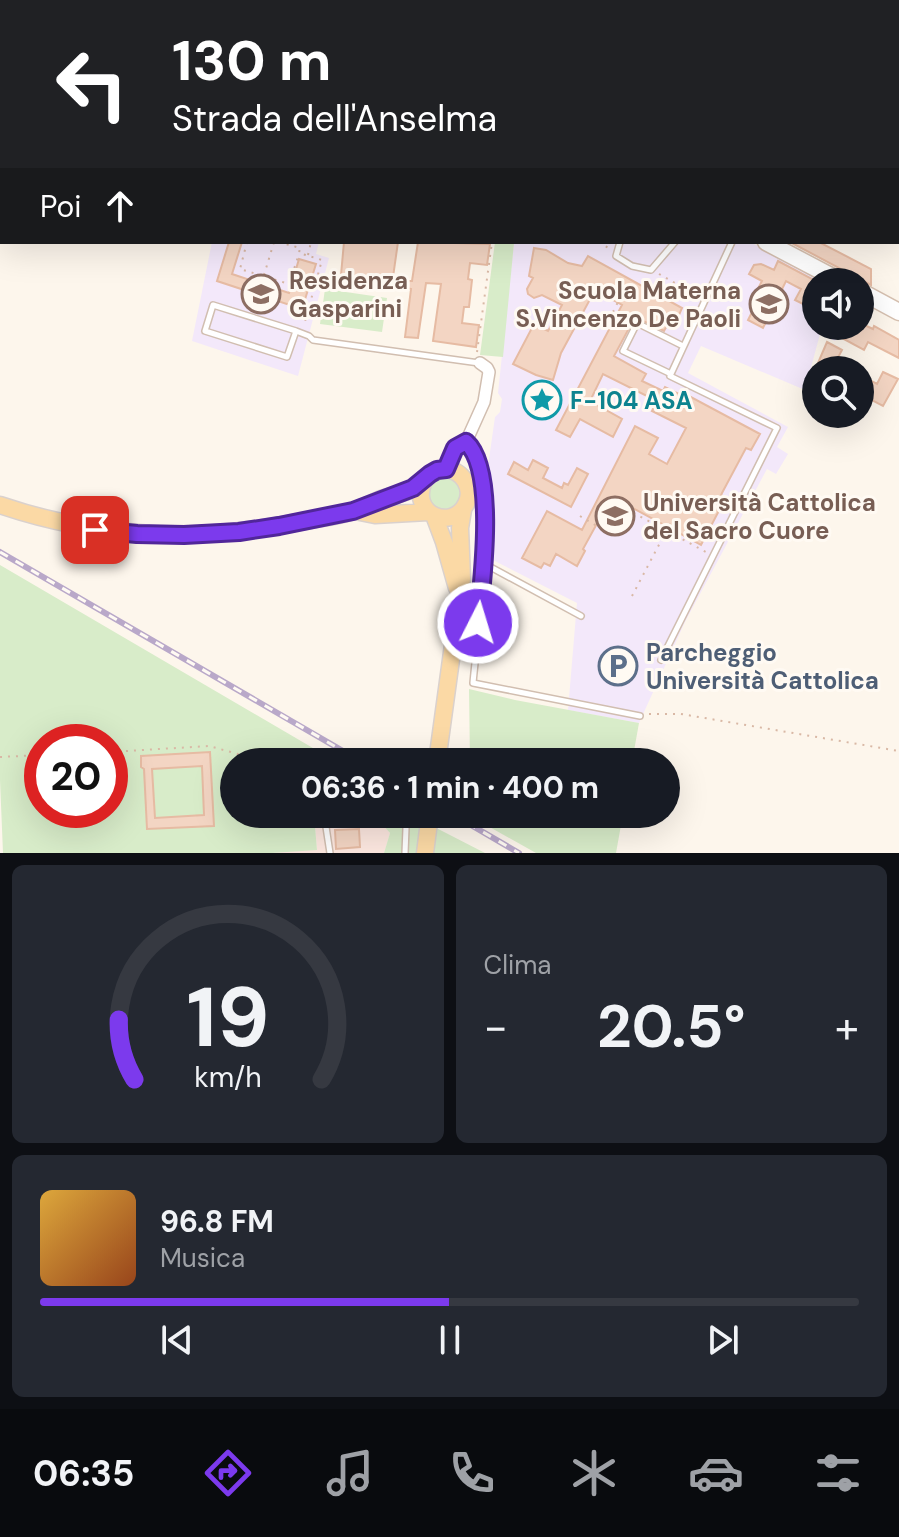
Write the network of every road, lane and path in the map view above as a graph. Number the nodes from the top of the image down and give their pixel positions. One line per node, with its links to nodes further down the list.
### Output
1 (246, 244): 16 (path)
2 (275, 244): 16 (path)
3 (284, 244): 11 (path)
4 (311, 244): 12 (path)
5 (492, 244): 24 (path)
6 (602, 244): 13 (path)
7 (619, 244): 13 (lane)
8 (673, 244): 15 (lane)
9 (731, 244): 23 (lane)
10 (770, 244): 14 (main road)
11 (299, 253): 12 (path); 16 (path)
12 (308, 256): 22 (path)
13 (616, 256): 15 (lane)
14 (815, 268)
15 (651, 270): 17 (path)
16 (264, 276)
17 (697, 298)
18 (874, 299): 21 (main road)
19 (618, 302): 20 (path)
20 (613, 312)
21 (899, 312)
22 (299, 332): 22 (lane); 24 (lane)
23 (683, 346): 25 (lane); 25 (lane)
24 (478, 363): 26 (street)
25 (670, 375): 36 (lane)
26 (466, 442): 27 (street); 37 (lane)
27 (446, 469): 28 (main road); 30 (main road)
28 (424, 481): 31 (main road); 32 (main road)
29 (0, 505): 31 (main road)
30 (463, 510): 32 (main road); 38 (main road)
31 (353, 511): 32 (main road)
32 (432, 515): 38 (main road)
33 (580, 516): 35 (path)
34 (672, 520): 35 (path)
35 (666, 531): 36 (path); 39 (path)
36 (714, 556): 41 (lane)
37 (483, 563): 40 (lane); 42 (lane)
38 (459, 593): 43 (main road)
39 (632, 596)
40 (581, 616)
41 (661, 660)
42 (640, 716): 46 (path)
43 (439, 748)
44 (220, 749): 45 (path)
45 (128, 751)
46 (899, 751)
47 (24, 756): 48 (path)
48 (0, 757)
49 (326, 828): 52 (lane)
50 (406, 828): 53 (lane)
51 (428, 828): 54 (main road)
52 (330, 853)
53 (405, 853)
54 (425, 853)

